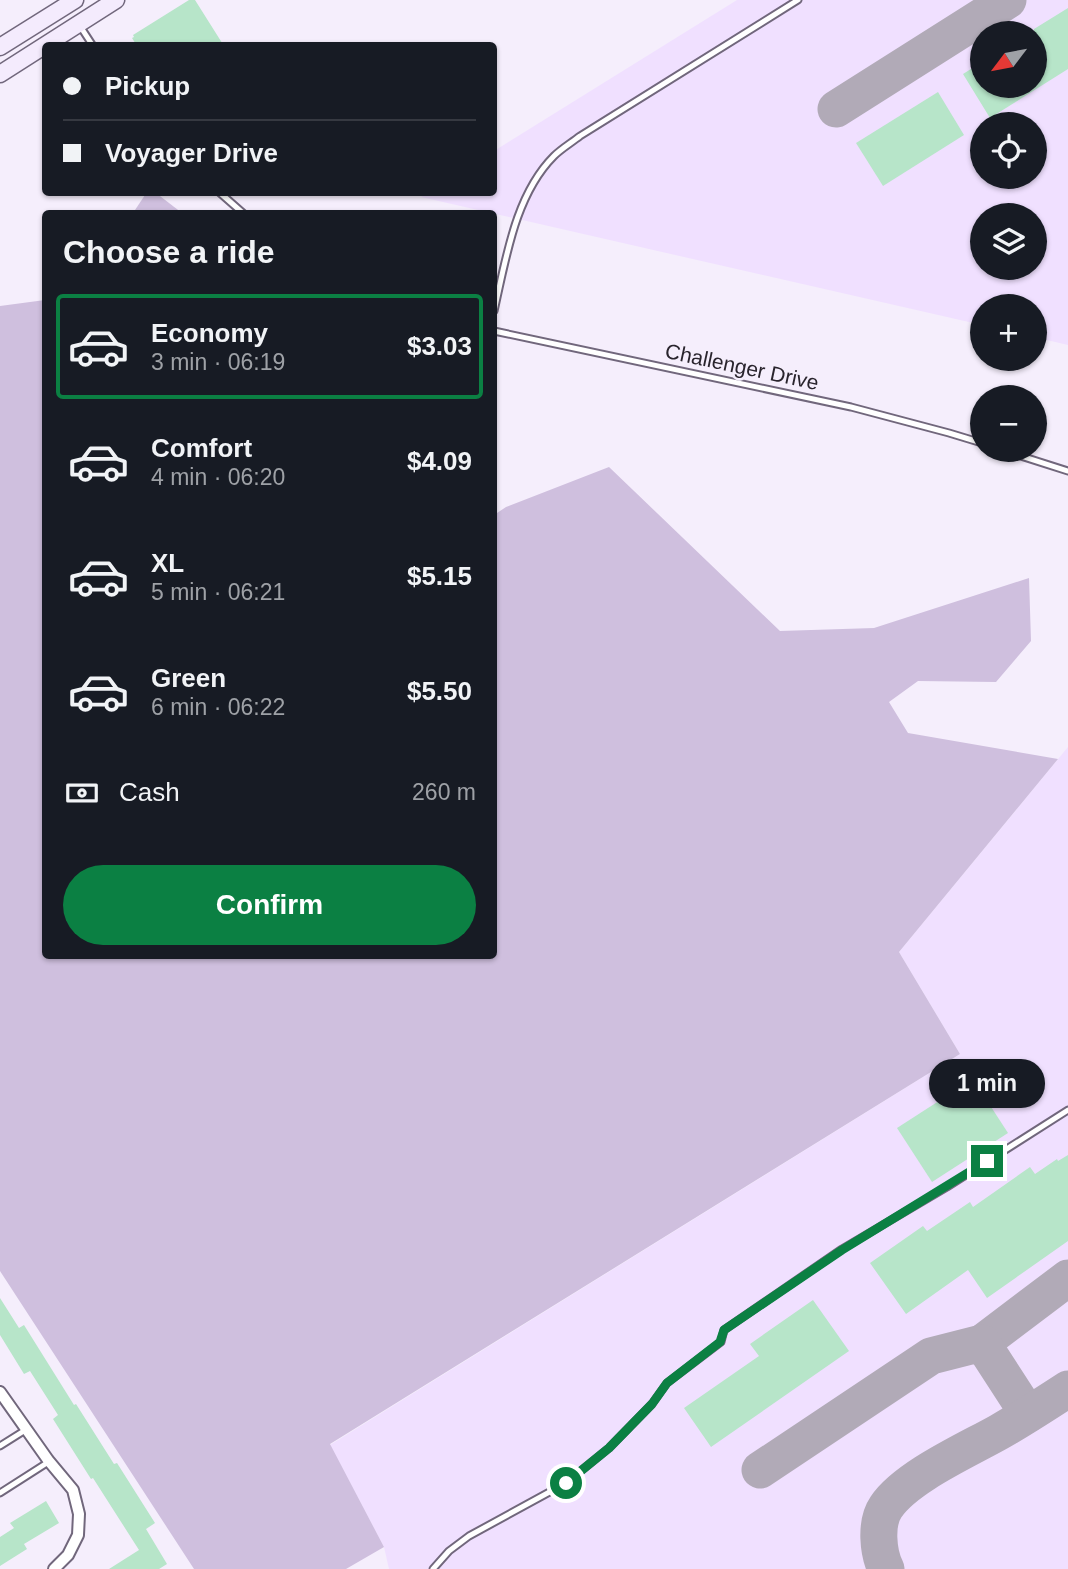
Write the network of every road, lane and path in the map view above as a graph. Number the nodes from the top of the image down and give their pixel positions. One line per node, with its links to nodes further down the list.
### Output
1 (116, 0): 4 (main road)
2 (798, 0): 12 (lane)
3 (68, 2): 4 (main road); 7 (main road)
4 (78, 24): 5 (main road); 6 (lane)
5 (50, 42)
6 (90, 42)
7 (0, 47)
8 (42, 47): 9 (main road)
9 (0, 74)
10 (224, 196): 11 (lane)
11 (239, 210)
12 (497, 298)
13 (497, 332): 14 (lane, Challenger Drive)
14 (970, 440)
15 (1040, 462): 16 (lane)
16 (1068, 471)
17 (1068, 1110): 24 (lane)
18 (0, 1392): 19 (street)
19 (27, 1429): 20 (lane); 21 (street)
20 (0, 1446)
21 (50, 1461): 22 (lane); 23 (street)
22 (0, 1493)
23 (54, 1569)
24 (433, 1569)

